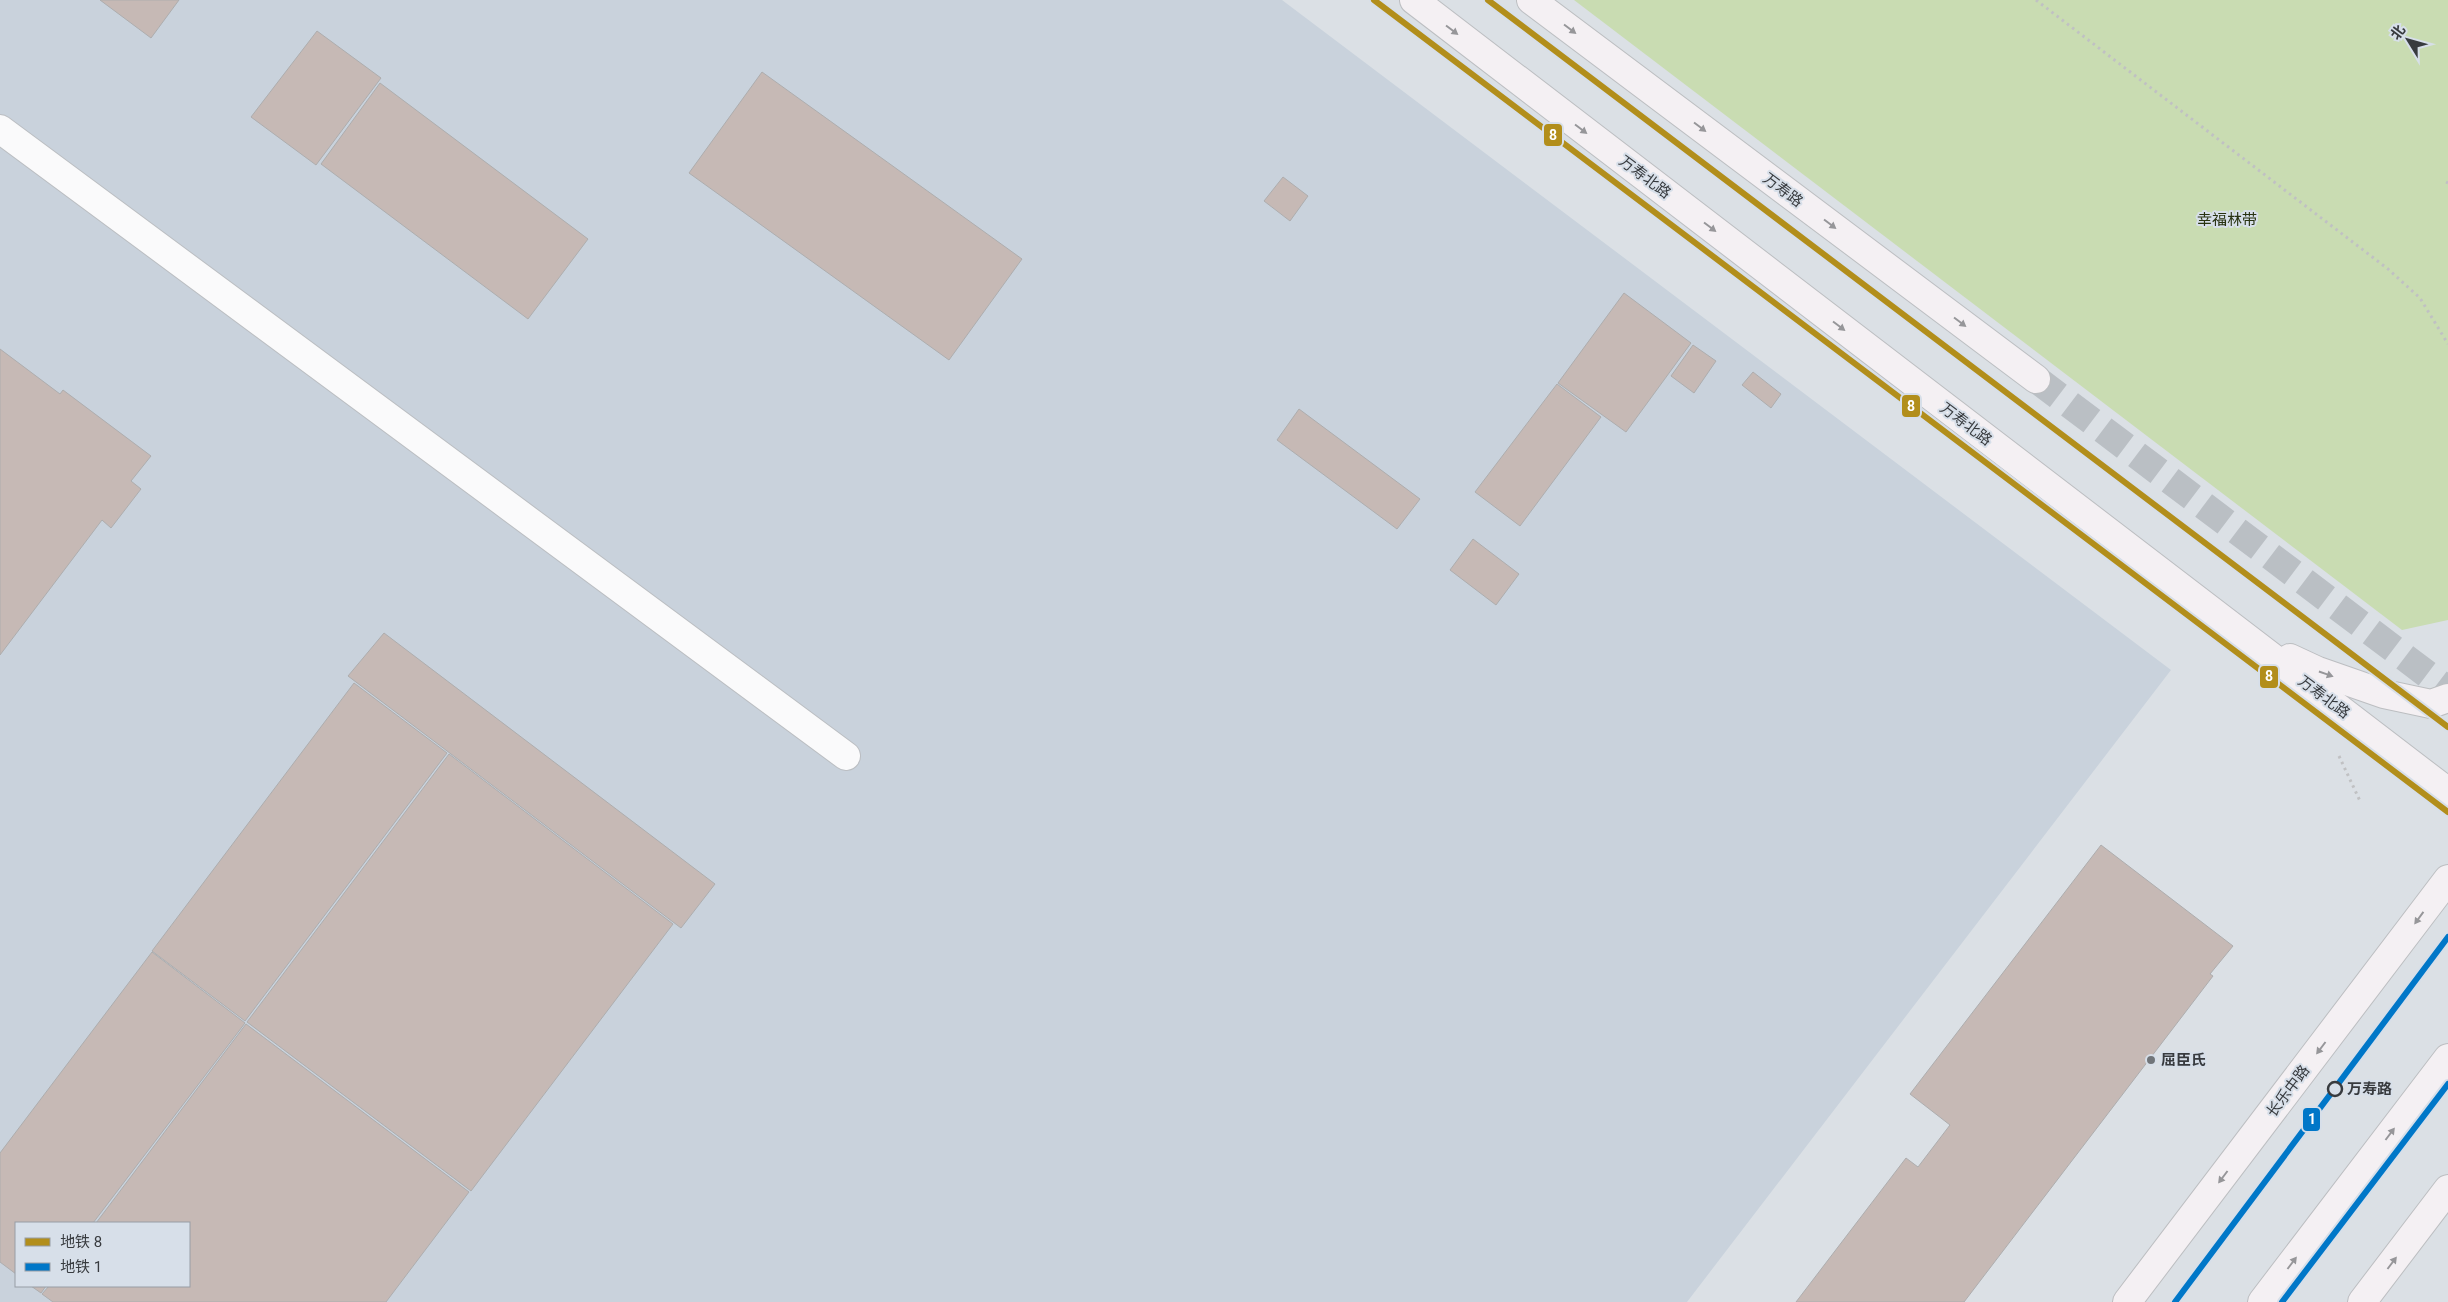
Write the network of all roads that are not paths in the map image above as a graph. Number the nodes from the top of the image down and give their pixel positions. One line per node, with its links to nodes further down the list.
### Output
1 (1414, 0): 5 (main road, 万寿北路, one-way to 5)
2 (1531, 0): 4 (main road, 万寿路, one-way to 4)
3 (0, 129): 7 (street)
4 (2036, 379)
5 (2249, 641): 6 (main road, one-way to 6); 8 (main road, 万寿北路)
6 (2448, 698)
7 (846, 756)
8 (2448, 792)
9 (2448, 879): 12 (main road, 长乐中路, one-way to 12)
10 (2448, 1058): 13 (main road, one-way to 10)
11 (2448, 1189): 14 (main road, one-way to 11)
12 (2127, 1302)
13 (2262, 1302)
14 (2362, 1302)

